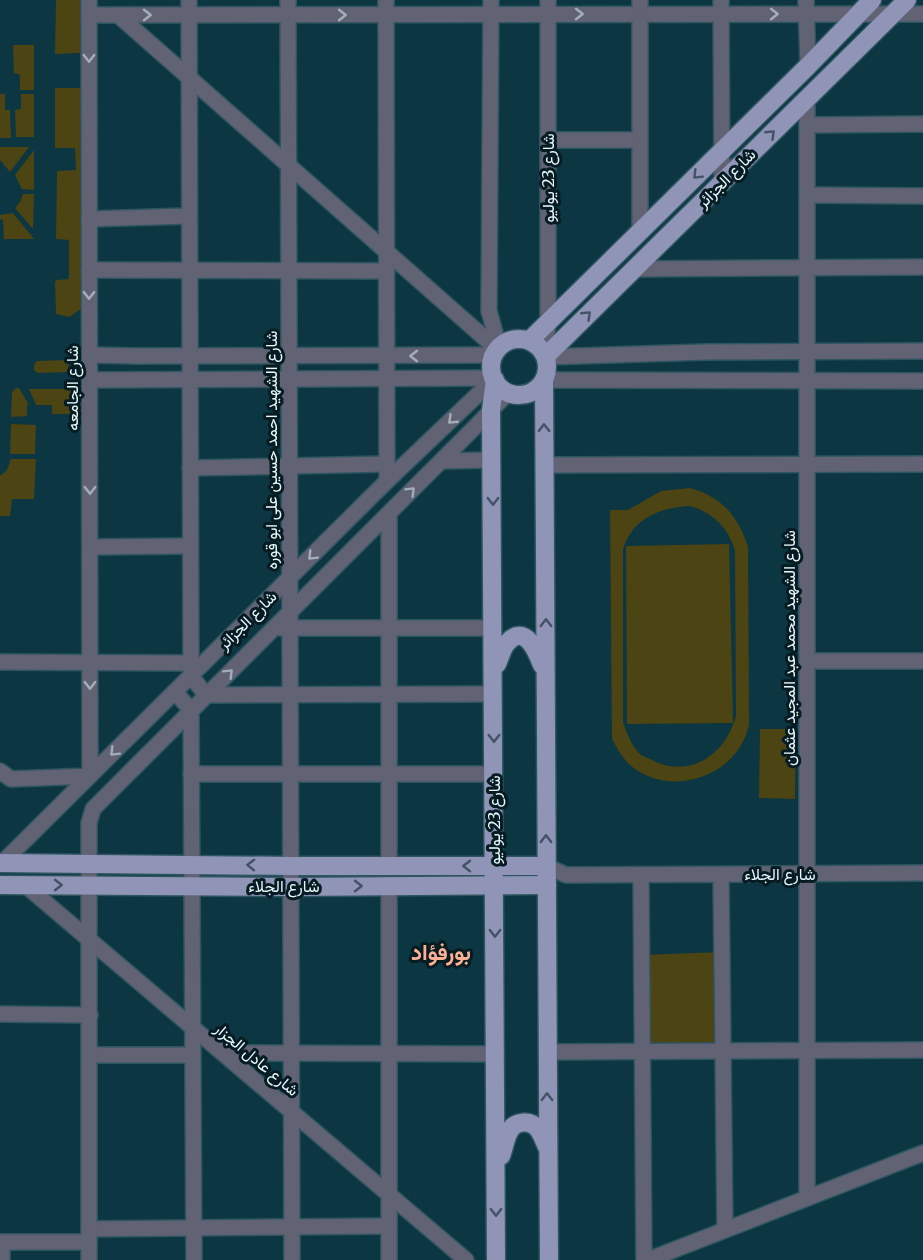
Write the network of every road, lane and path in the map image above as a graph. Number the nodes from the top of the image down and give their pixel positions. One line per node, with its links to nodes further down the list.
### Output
1 (872, 0): 12 (main road, شارع الجزائر)
2 (907, 0): 13 (main road, شارع الجزائر)
3 (89, 7): 15 (street); 29 (street, شارع الجامعه, one-way to 29)
4 (189, 7): 5 (street); 15 (street, one-way to 4); 17 (street)
5 (288, 7): 6 (street, one-way to 6); 24 (street, شارع الشهيد احمد حسين على ابو قوره)
6 (386, 7): 7 (street); 31 (street)
7 (491, 7): 8 (street); 41 (street)
8 (548, 7): 9 (street, one-way to 9); 21 (street, شارع 23 يوليو)
9 (640, 7): 10 (street); 22 (street)
10 (721, 7): 11 (street, one-way to 11); 23 (street)
11 (807, 7): 12 (street); 16 (street)
12 (859, 14): 13 (street); 16 (main road, شارع الجزائر)
13 (893, 14): 14 (street); 18 (main road, شارع الجزائر)
14 (923, 14)
15 (118, 15): 17 (street)
16 (807, 66): 23 (main road, شارع الجزائر)
17 (190, 78): 24 (street); 28 (street)
18 (807, 98): 20 (street, شارع الشهيد محمد عبد المجيد عثمان); 25 (main road, شارع الجزائر, one-way to 18)
19 (923, 124): 20 (street)
20 (807, 125): 26 (street, شارع الشهيد محمد عبد المجيد عثمان)
21 (548, 140): 22 (street); 39 (street, شارع 23 يوليو)
22 (640, 140): 30 (street)
23 (721, 152): 25 (street); 30 (main road, شارع الجزائر, one-way to 30)
24 (288, 165): 31 (street); 37 (street, شارع الشهيد احمد حسين على ابو قوره)
25 (722, 181): 34 (main road, شارع الجزائر)
26 (807, 195): 27 (street); 33 (street, شارع الشهيد محمد عبد المجيد عثمان)
27 (923, 196)
28 (189, 216): 29 (street); 36 (street)
29 (89, 219): 35 (street, شارع الجامعه)
30 (640, 232): 39 (main road, شارع الجزائر)
31 (387, 252): 38 (street); 41 (street)
32 (923, 267): 33 (street)
33 (807, 268): 34 (street); 42 (street, شارع الشهيد محمد عبد المجيد عثمان)
34 (634, 269): 49 (main road, شارع الجزائر, one-way to 34)
35 (89, 270): 36 (street); 45 (street, شارع الجامعه, one-way to 45)
36 (190, 270): 37 (street); 46 (street)
37 (288, 271): 38 (street); 47 (street, شارع الشهيد احمد حسين على ابو قوره)
38 (387, 271): 48 (street)
39 (548, 322): 40 (main road, شارع الجزائر); 49 (street, شارع 23 يوليو)
40 (530, 340): 41 (main road); 49 (main road)
41 (496, 351): 48 (street, one-way to 48); 58 (main road)
42 (807, 351): 43 (street); 44 (street); 55 (street, شارع الشهيد محمد عبد المجيد عثمان)
43 (923, 351)
44 (705, 352): 49 (street); 53 (street)
45 (90, 354): 46 (street); 54 (street, شارع الجامعه)
46 (190, 356): 47 (street); 50 (street)
47 (288, 356): 48 (street); 51 (street, شارع الشهيد احمد حسين على ابو قوره)
48 (387, 356): 52 (street)
49 (546, 356): 56 (main road)
50 (190, 379): 51 (street); 54 (street); 67 (street)
51 (288, 379): 52 (street); 66 (street, شارع الشهيد احمد حسين على ابو قوره)
52 (387, 379): 58 (street); 62 (street)
53 (706, 379): 55 (street); 56 (street)
54 (90, 380): 71 (street, شارع الجامعه, one-way to 71)
55 (807, 380): 57 (street); 63 (street, شارع الشهيد محمد عبد المجيد عثمان)
56 (544, 381): 58 (main road); 65 (main road, one-way to 56)
57 (923, 381)
58 (497, 382): 59 (main road, شارع 23 يوليو); 68 (street, شارع الجزائر, one-way to 68)
59 (491, 410): 60 (street, شارع الجزائر); 61 (main road, شارع 23 يوليو)
60 (442, 460): 61 (street); 69 (street, شارع الجزائر, one-way to 60)
61 (492, 460): 77 (main road, شارع 23 يوليو, one-way to 77)
62 (387, 464): 66 (street); 68 (street)
63 (807, 464): 64 (street); 65 (street); 78 (street, شارع الشهيد محمد عبد المجيد عثمان)
64 (923, 464)
65 (545, 465): 84 (main road, one-way to 65)
66 (289, 466): 67 (street); 72 (street, شارع الشهيد احمد حسين على ابو قوره)
67 (190, 468): 70 (street)
68 (387, 481): 72 (street, شارع الجزائر, one-way to 72)
69 (388, 514): 73 (street, شارع الجزائر); 76 (street)
70 (190, 546): 71 (street); 82 (street)
71 (90, 548): 81 (street, شارع الجامعه)
72 (290, 578): 73 (street, شارع الشهيد احمد حسين على ابو قوره); 82 (street, شارع الجزائر)
73 (290, 612): 74 (street, شارع الجزائر); 75 (street, شارع الشهيد احمد حسين على ابو قوره)
74 (274, 628): 75 (street); 88 (street, شارع الجزائر, one-way to 74)
75 (290, 628): 76 (street); 89 (street, شارع الشهيد احمد حسين على ابو قوره)
76 (389, 628): 77 (street); 86 (street)
77 (494, 628): 83 (main road, شارع 23 يوليو)
78 (807, 661): 79 (street); 105 (street, شارع الشهيد محمد عبد المجيد عثمان)
79 (923, 661)
80 (0, 662): 81 (street)
81 (90, 663): 82 (street); 96 (street, شارع الجامعه, one-way to 96)
82 (191, 669): 85 (street, شارع الجزائر); 88 (street)
83 (494, 671): 84 (main road); 87 (main road, شارع 23 يوليو)
84 (546, 678): 103 (main road, one-way to 84)
85 (175, 692): 90 (street); 96 (street, شارع الجزائر, one-way to 96)
86 (389, 694): 87 (street); 89 (street); 94 (street)
87 (494, 694): 95 (main road, شارع 23 يوليو, one-way to 95)
88 (206, 695): 89 (street); 90 (street, شارع الجزائر)
89 (290, 695): 93 (street, شارع الشهيد احمد حسين على ابو قوره)
90 (191, 710): 92 (street); 98 (street, شارع الجزائر)
91 (0, 771): 96 (street)
92 (191, 774): 93 (street); 99 (street)
93 (291, 774): 94 (street); 101 (street, شارع الشهيد احمد حسين على ابو قوره)
94 (389, 774): 95 (street); 100 (street)
95 (494, 774): 102 (main road, شارع 23 يوليو)
96 (90, 776): 97 (street, شارع الجزائر)
97 (1, 863): 98 (main road, شارع الجلاء)
98 (90, 864): 99 (main road, شارع الجلاء); 111 (street, شارع الجزائر)
99 (192, 864): 101 (main road, شارع الجلاء, one-way to 99); 112 (street)
100 (389, 865): 101 (main road, شارع الجلاء); 102 (main road, شارع الجلاء, one-way to 100)
101 (291, 866): 116 (street, شارع الشهيد احمد حسين على ابو قوره)
102 (494, 866): 103 (main road, شارع الجلاء); 113 (main road, شارع 23 يوليو)
103 (546, 866): 106 (street, شارع الجلاء); 114 (main road)
104 (923, 873): 105 (street, شارع الجلاء)
105 (808, 874): 108 (street, شارع الجلاء); 124 (street, شارع الشهيد محمد عبد المجيد عثمان)
106 (566, 875): 107 (street, شارع الجلاء); 114 (street, شارع الجلاء)
107 (641, 875): 108 (street, شارع الجلاء); 122 (street)
108 (721, 875): 123 (street)
109 (0, 885): 110 (main road, شارع الجلاء)
110 (25, 885): 111 (main road, شارع الجلاء, one-way to 111); 117 (street, شارع عادل الجزار)
111 (90, 885): 112 (main road, شارع الجلاء); 117 (street)
112 (192, 885): 116 (main road, شارع الجلاء); 120 (street)
113 (494, 885): 114 (main road, شارع الجلاء); 115 (main road, شارع الجلاء); 129 (main road, شارع 23 يوليو, one-way to 129)
114 (547, 885): 125 (main road)
115 (389, 886): 116 (main road, شارع الجلاء, one-way to 115); 128 (street)
116 (291, 887): 127 (street, شارع الشهيد احمد حسين على ابو قوره)
117 (90, 940): 119 (street); 120 (street, شارع عادل الجزار)
118 (0, 1014): 119 (street)
119 (90, 1015): 130 (street)
120 (193, 1028): 126 (street, شارع عادل الجزار); 131 (street)
121 (923, 1050): 124 (street)
122 (643, 1051): 123 (street); 125 (street); 152 (street)
123 (723, 1051): 124 (street); 141 (street)
124 (807, 1051): 137 (street, شارع الشهيد محمد عبد المجيد عثمان)
125 (547, 1052): 133 (main road, one-way to 125)
126 (223, 1053): 127 (street); 132 (street, شارع عادل الجزار)
127 (292, 1053): 128 (street); 132 (street, شارع الشهيد احمد حسين على ابو قوره)
128 (389, 1053): 129 (street); 136 (street)
129 (495, 1054): 135 (main road, شارع 23 يوليو)
130 (90, 1055): 131 (street); 142 (street)
131 (193, 1055): 140 (street)
132 (292, 1112): 136 (street, شارع عادل الجزار); 139 (street, شارع الشهيد احمد حسين على ابو قوره)
133 (547, 1148): 135 (main road); 151 (main road)
134 (923, 1153): 137 (street)
135 (496, 1175): 150 (main road, شارع 23 يوليو, one-way to 150)
136 (389, 1195): 138 (street); 149 (street, شارع عادل الجزار)
137 (807, 1198): 141 (street)
138 (389, 1226): 139 (street); 148 (street)
139 (292, 1227): 140 (street); 147 (street, شارع الشهيد احمد حسين على ابو قوره)
140 (194, 1228): 142 (street); 146 (street)
141 (724, 1230): 152 (street)
142 (89, 1235): 143 (street); 145 (street)
143 (1, 1242): 144 (street)
144 (2, 1260)
145 (89, 1260)
146 (194, 1260)
147 (292, 1260)
148 (389, 1260)
149 (466, 1260)
150 (496, 1260)
151 (549, 1260)
152 (646, 1260)

